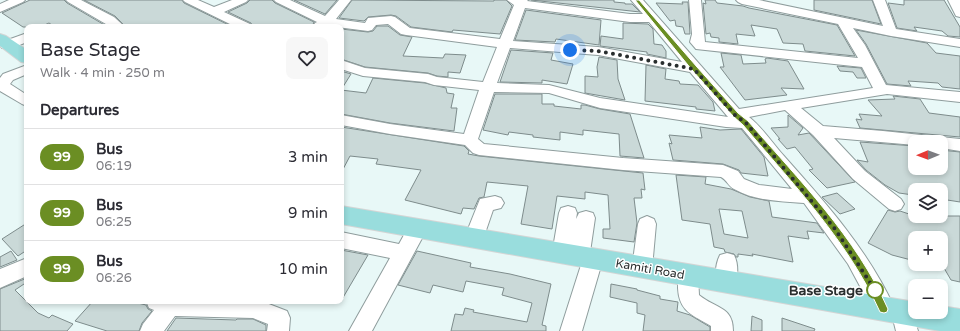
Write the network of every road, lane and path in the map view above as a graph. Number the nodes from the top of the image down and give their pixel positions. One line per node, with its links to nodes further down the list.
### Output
1 (19, 0): 13 (street)
2 (72, 0): 18 (street)
3 (189, 0): 14 (street)
4 (242, 0): 14 (street)
5 (280, 0): 20 (street)
6 (345, 0): 21 (street)
7 (637, 0): 16 (street)
8 (695, 0): 29 (street)
9 (742, 0): 15 (street)
10 (806, 0): 15 (street)
11 (879, 0): 23 (street)
12 (519, 1): 16 (street); 27 (street)
13 (0, 8)
14 (214, 12): 19 (street)
15 (809, 14): 17 (street)
16 (651, 18): 31 (street)
17 (843, 22): 23 (street); 29 (street)
18 (115, 24)
19 (240, 24)
20 (320, 24)
21 (323, 24)
22 (344, 26): 27 (street)
23 (891, 32): 26 (street)
24 (24, 38): 25 (street)
25 (4, 42): 28 (main road)
26 (960, 43)
27 (505, 44): 31 (street); 33 (street)
28 (24, 56)
29 (867, 63): 34 (street)
30 (344, 65): 33 (street)
31 (694, 69): 38 (street)
32 (24, 70): 36 (street)
33 (488, 87): 38 (street); 42 (street)
34 (881, 89): 35 (street); 37 (street)
35 (960, 97)
36 (24, 99)
37 (788, 105): 38 (street); 40 (street)
38 (740, 119): 45 (street)
39 (344, 121): 42 (street)
40 (819, 131): 41 (street); 47 (street)
41 (908, 139)
42 (470, 140): 45 (street)
43 (948, 143): 44 (street)
44 (960, 145)
45 (809, 197): 62 (street)
46 (495, 203): 52 (street)
47 (896, 204)
48 (344, 216): 51 (main road, Kamiti Road)
49 (577, 216): 55 (street)
50 (647, 224): 57 (street)
51 (417, 229): 52 (main road, Kamiti Road); 54 (street)
52 (474, 239): 55 (main road, Kamiti Road)
53 (344, 241): 54 (street)
54 (403, 253): 66 (street)
55 (578, 257): 57 (main road, Kamiti Road); 67 (street)
56 (24, 268): 59 (street)
57 (642, 268): 58 (main road, Kamiti Road)
58 (688, 276): 62 (main road, Kamiti Road); 68 (street)
59 (0, 279)
60 (163, 304): 64 (street)
61 (181, 304): 65 (street)
62 (897, 317): 63 (main road, Kamiti Road)
63 (960, 322)
64 (151, 331)
65 (278, 331)
66 (360, 331)
67 (571, 331)
68 (722, 331)

